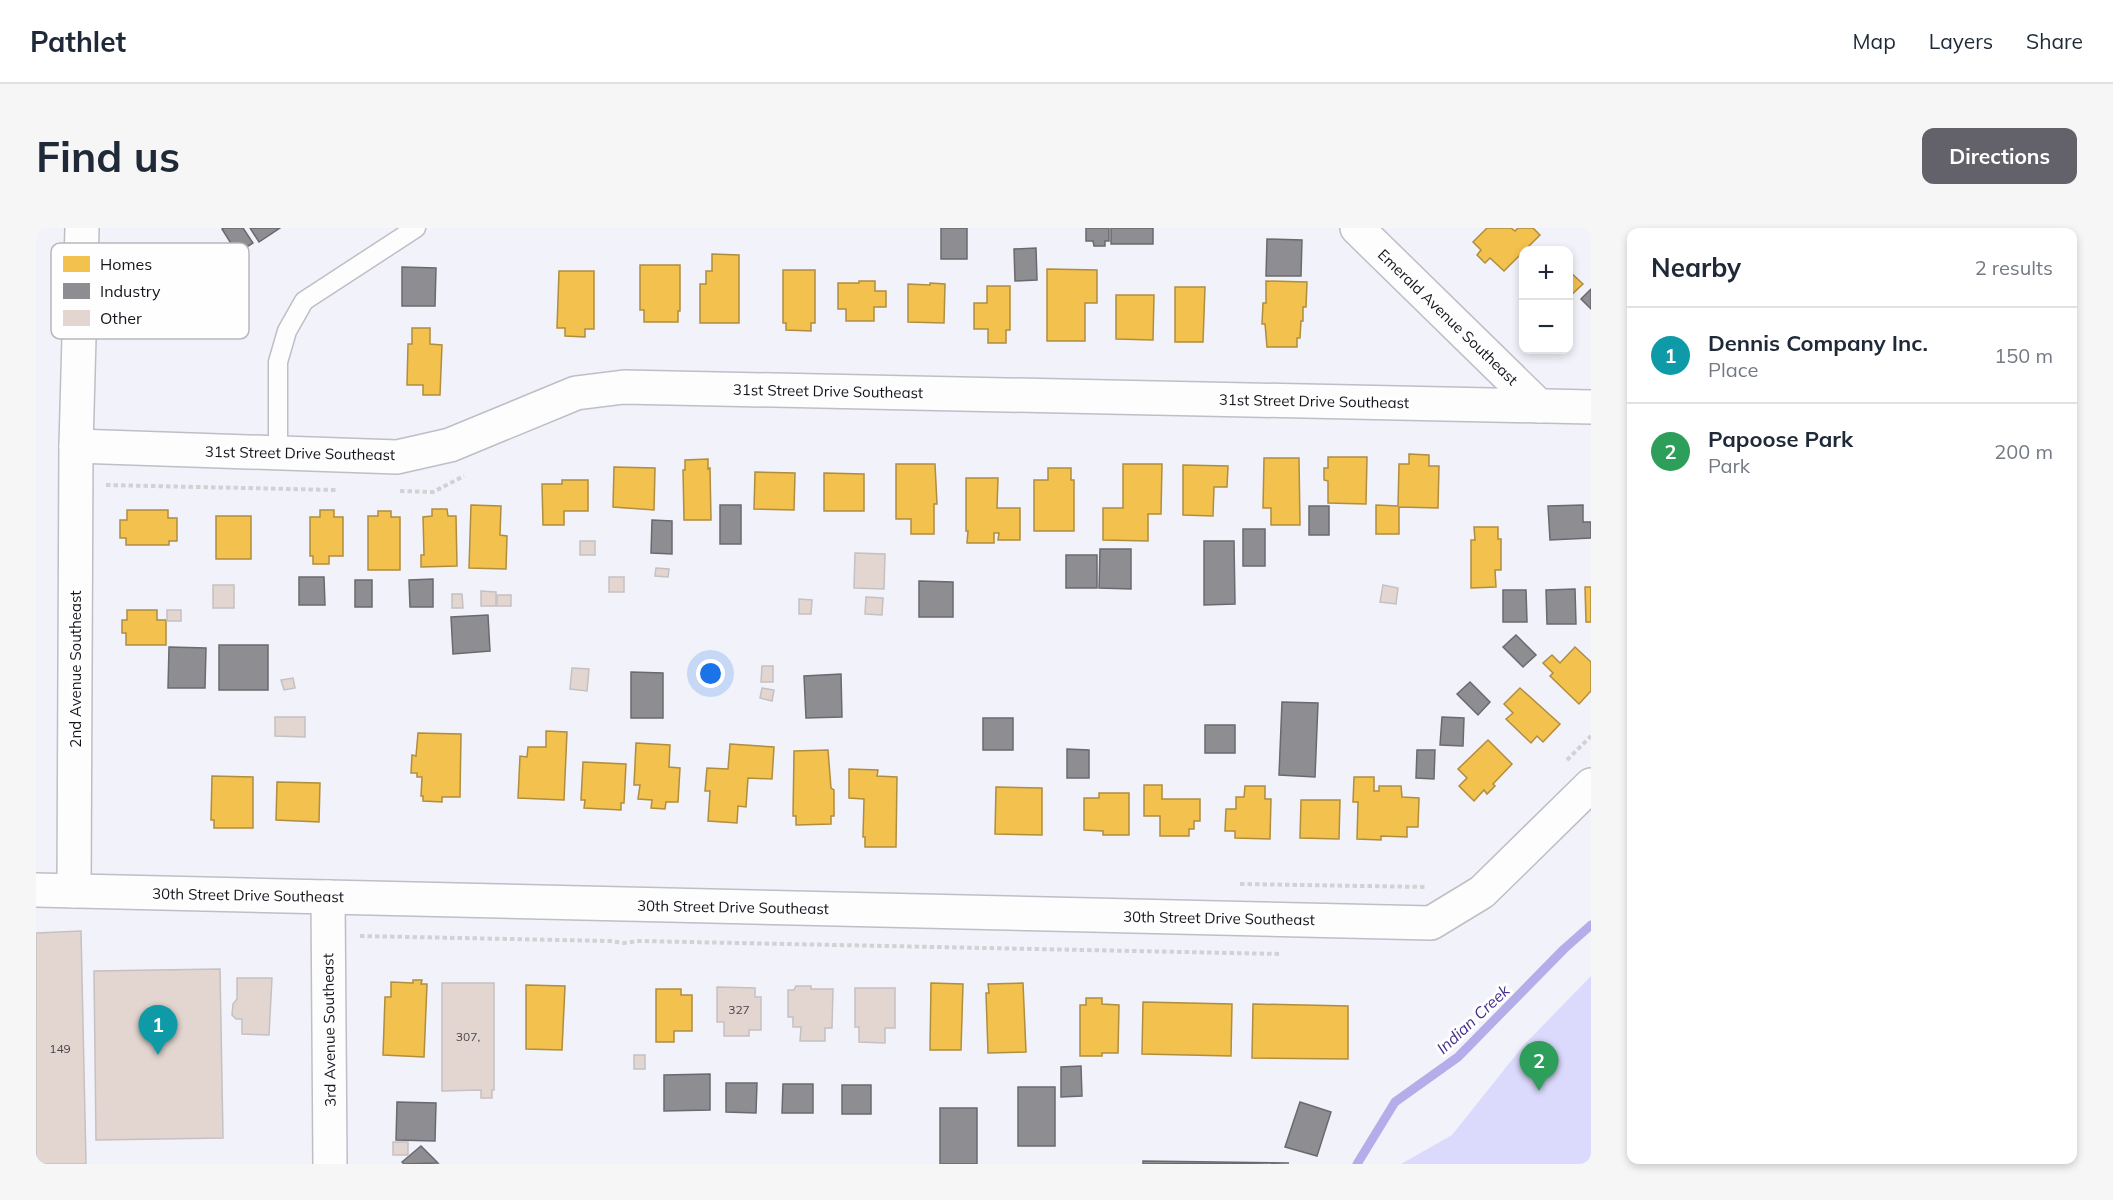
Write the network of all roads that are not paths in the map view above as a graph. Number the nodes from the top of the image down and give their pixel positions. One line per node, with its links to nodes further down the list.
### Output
1 (82, 228): 4 (street, 2nd Avenue Southeast)
2 (416, 228): 9 (lane)
3 (1357, 228): 6 (street, Emerald Avenue Southeast)
4 (82, 243)
5 (79, 339): 8 (street, 2nd Avenue Southeast)
6 (1539, 406): 7 (street, 31st Street Drive Southeast); 9 (street, 31st Street Drive Southeast)
7 (1591, 407)
8 (76, 446): 9 (street, 31st Street Drive Southeast); 12 (street, 2nd Avenue Southeast)
9 (278, 453)
10 (1591, 785): 13 (street, 30th Street Drive Southeast)
11 (36, 890): 12 (street, 30th Street Drive Southeast)
12 (74, 891): 13 (street, 30th Street Drive Southeast)
13 (328, 897): 14 (street, 3rd Avenue Southeast)
14 (330, 1164)

